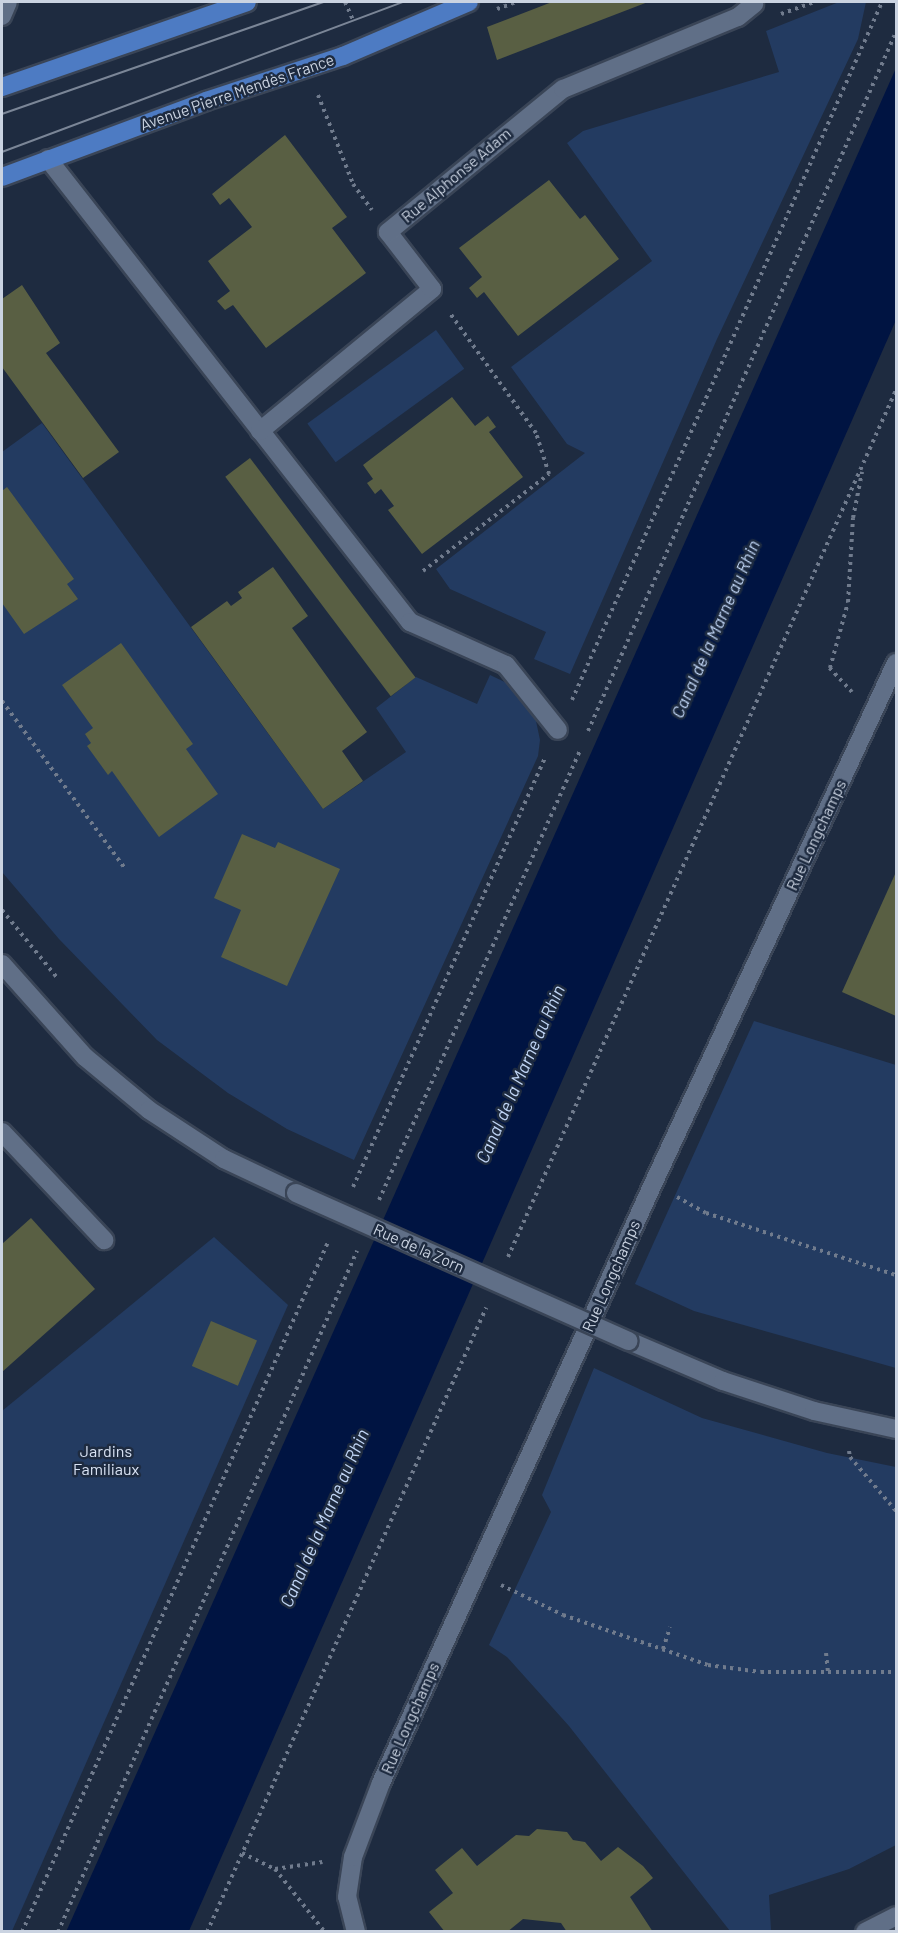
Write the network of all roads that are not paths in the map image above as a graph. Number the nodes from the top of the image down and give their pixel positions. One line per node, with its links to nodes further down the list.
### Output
1 (8, 2): 5 (street)
2 (247, 2): 6 (main road)
3 (469, 2): 7 (main road, Avenue Pierre Mendès France)
4 (757, 3): 9 (street, Rue Alphonse Adam)
5 (2, 16)
6 (2, 87)
7 (48, 159): 8 (main road, Avenue Pierre Mendès France); 9 (street)
8 (2, 177)
9 (260, 431): 11 (street)
10 (897, 663): 17 (street, Rue Longchamps)
11 (558, 730)
12 (2, 964): 15 (street, Rue de la Zorn, bridge)
13 (2, 1132): 14 (street)
14 (104, 1240)
15 (897, 1429)
16 (897, 1916): 18 (street)
17 (356, 1932)
18 (865, 1932)

